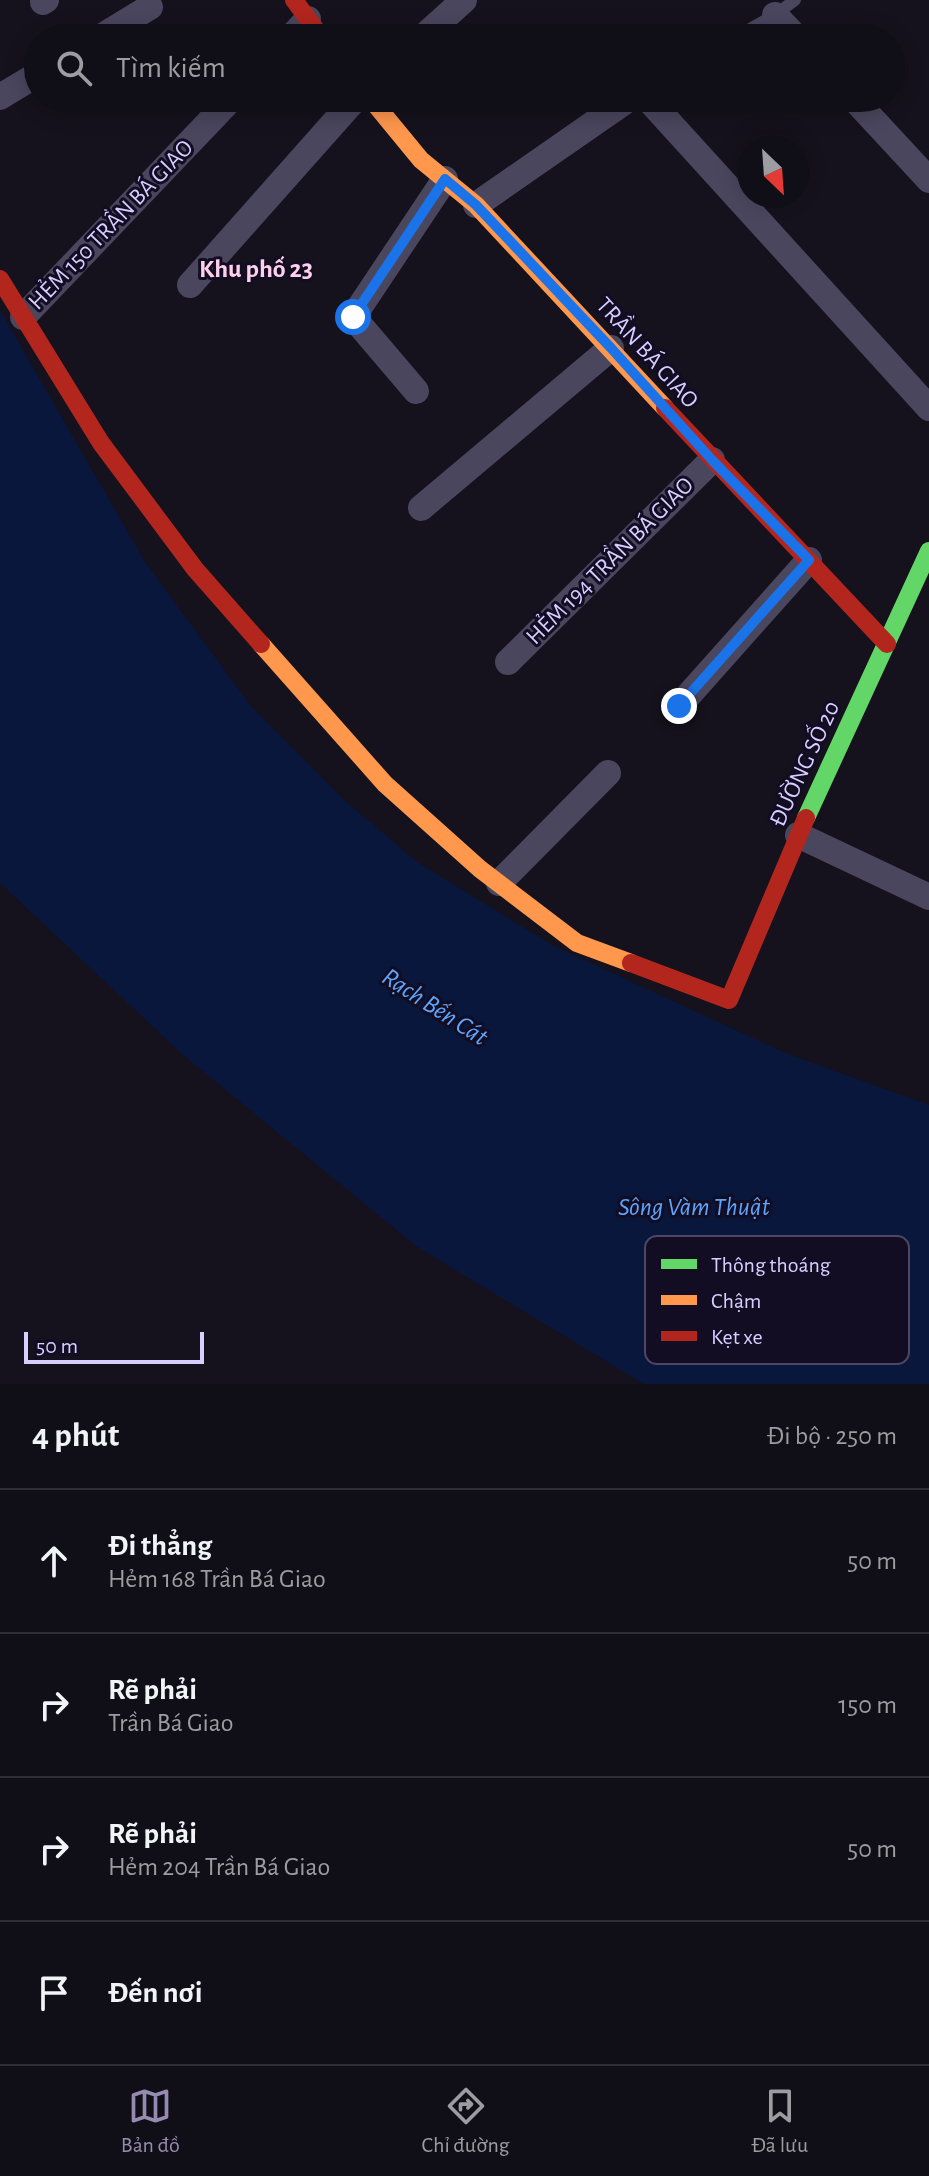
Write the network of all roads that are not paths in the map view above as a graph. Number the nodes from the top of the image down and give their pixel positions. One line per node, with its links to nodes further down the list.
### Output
1 (464, 0): 5 (street)
2 (150, 7): 4 (street)
3 (785, 7): 6 (lane)
4 (122, 24)
5 (437, 24)
6 (757, 24)
7 (24, 82): 8 (street)
8 (0, 97)
9 (219, 112): 20 (street, HẺM 150 TRẦN BÁ GIAO)
10 (344, 112): 19 (street)
11 (382, 112): 15 (street, TRẦN BÁ GIAO)
12 (610, 112): 17 (street)
13 (660, 112): 23 (street)
14 (866, 112): 16 (street)
15 (445, 179): 17 (street, TRẦN BÁ GIAO); 22 (street)
16 (929, 180)
17 (476, 205): 21 (street, TRẦN BÁ GIAO)
18 (0, 279): 20 (street)
19 (190, 285)
20 (23, 317): 33 (street)
21 (611, 348): 24 (street, TRẦN BÁ GIAO); 25 (street)
22 (416, 391)
23 (929, 408)
24 (712, 460): 27 (street, TRẦN BÁ GIAO); 29 (street, HẺM 194 TRẦN BÁ GIAO)
25 (421, 508)
26 (929, 551): 28 (street, ĐƯỜNG SỐ 20)
27 (809, 560): 28 (street, TRẦN BÁ GIAO); 30 (street)
28 (887, 644): 32 (street, ĐƯỜNG SỐ 20)
29 (508, 662)
30 (679, 706)
31 (608, 773): 33 (street)
32 (798, 835): 33 (street, ĐƯỜNG SỐ 20); 34 (street)
33 (499, 883)
34 (929, 897)

